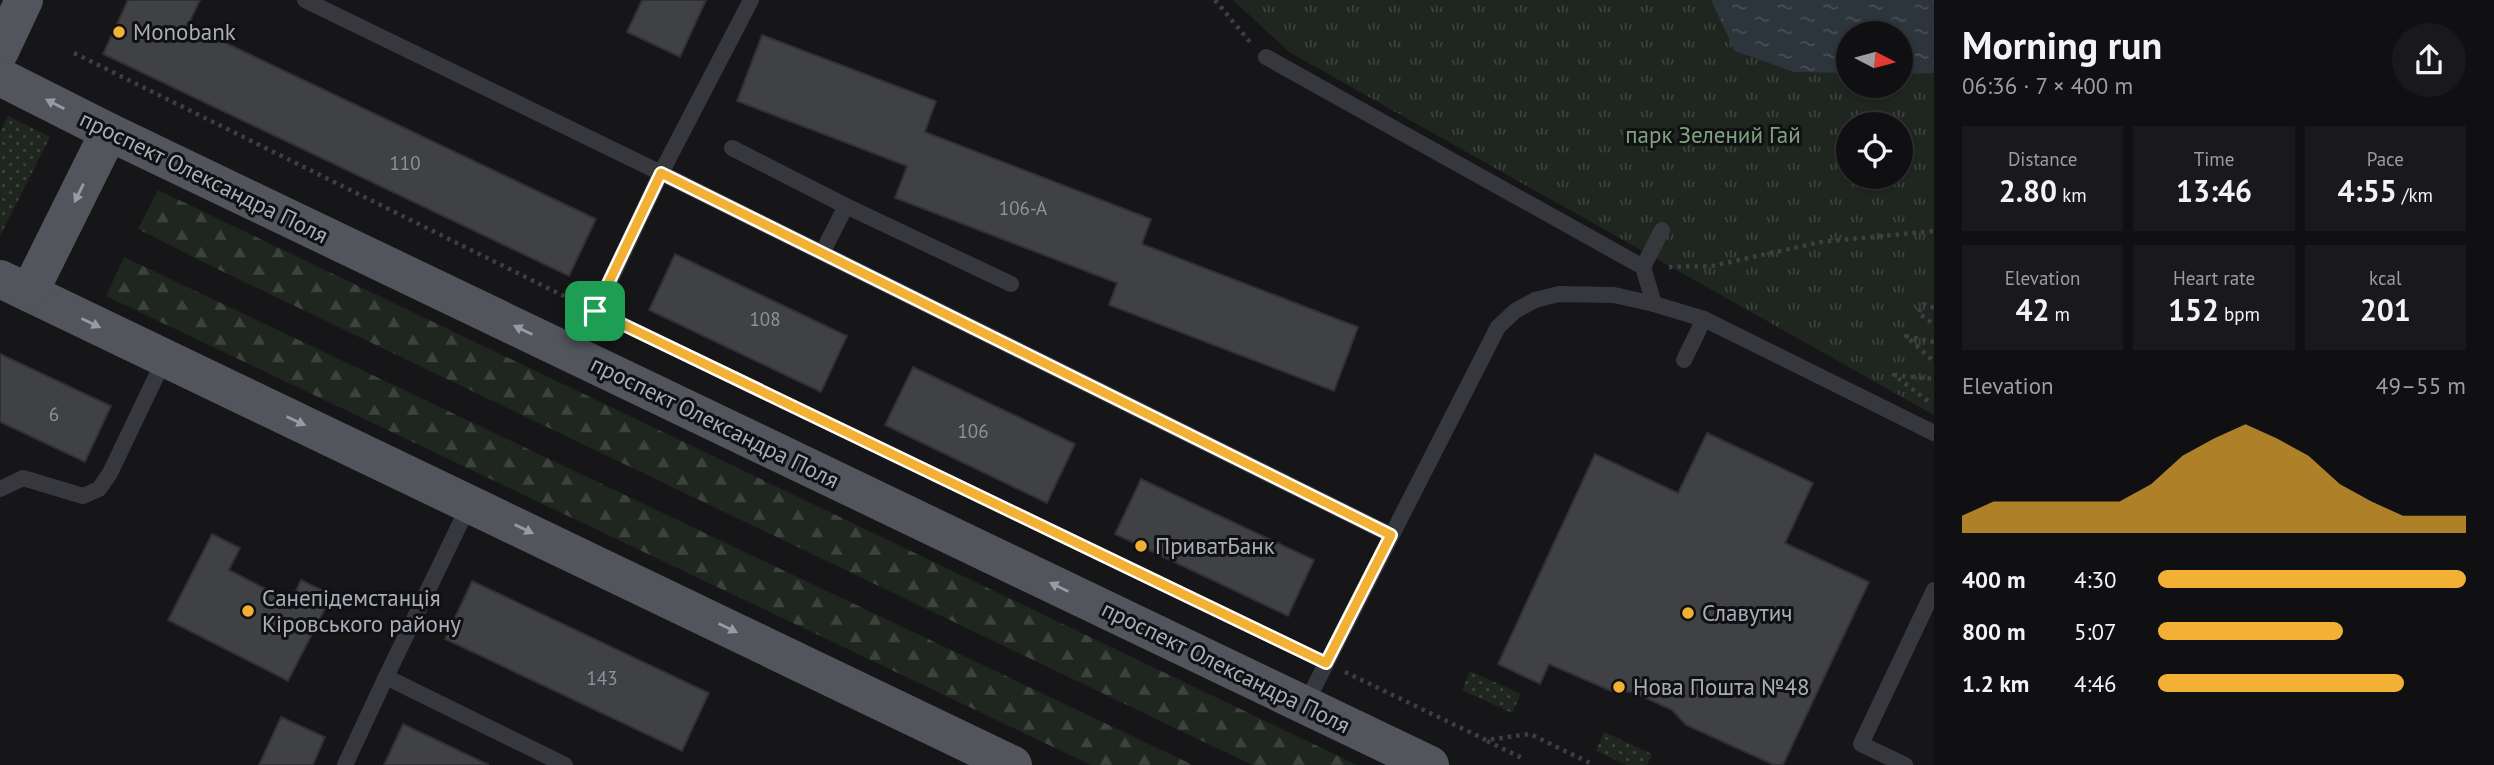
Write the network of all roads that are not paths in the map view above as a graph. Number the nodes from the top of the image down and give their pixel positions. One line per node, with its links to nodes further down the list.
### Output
1 (24, 0): 4 (main road)
2 (305, 0): 9 (lane)
3 (751, 0): 9 (lane)
4 (0, 51)
5 (1266, 57): 13 (lane)
6 (0, 77): 7 (main road, проспект Олександра Поля, one-way to 6)
7 (109, 132): 15 (main road, one-way to 15); 18 (main road, проспект Олександра Поля, one-way to 7)
8 (732, 148): 10 (lane)
9 (661, 173): 12 (lane); 18 (lane)
10 (846, 206): 12 (lane); 14 (lane)
11 (1662, 230): 13 (lane)
12 (822, 253): 24 (lane)
13 (1643, 267): 16 (lane)
14 (1011, 284)
15 (15, 286): 19 (main road, one-way to 19)
16 (1654, 304): 17 (lane); 24 (lane)
17 (1703, 319): 20 (lane); 21 (lane)
18 (574, 355): 27 (main road, проспект Олександра Поля, one-way to 18)
19 (165, 358): 22 (lane); 23 (main road, one-way to 23)
20 (1684, 360)
21 (1934, 433)
22 (0, 489)
23 (470, 503): 26 (lane); 32 (main road, one-way to 32)
24 (1391, 535): 27 (lane)
25 (1934, 590): 34 (lane)
26 (386, 677): 28 (lane); 29 (lane)
27 (1305, 705): 33 (main road, проспект Олександра Поля)
28 (532, 749): 30 (lane); 31 (lane)
29 (345, 765)
30 (524, 765)
31 (565, 765)
32 (1013, 765)
33 (1430, 765)
34 (1905, 765)

